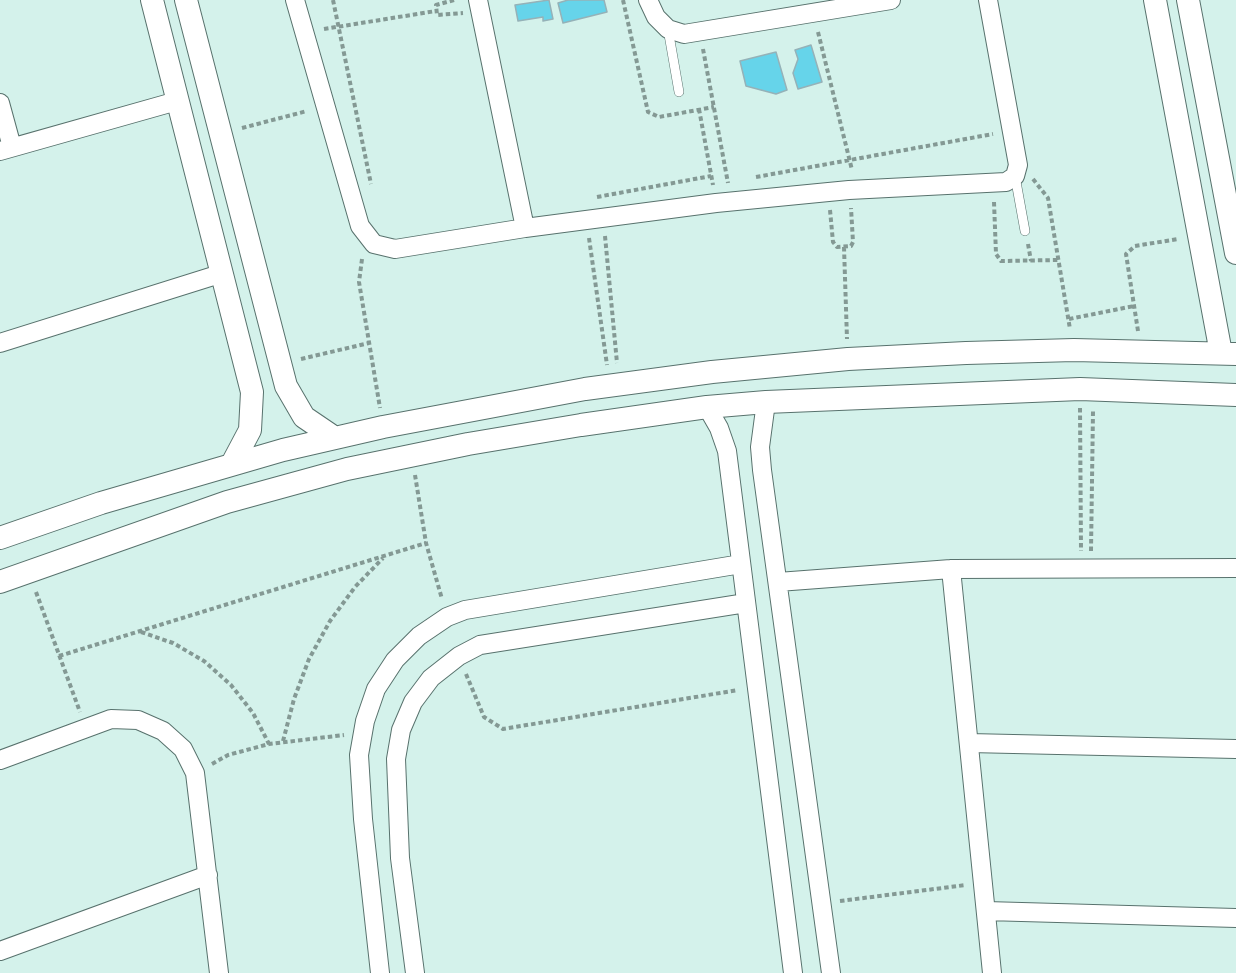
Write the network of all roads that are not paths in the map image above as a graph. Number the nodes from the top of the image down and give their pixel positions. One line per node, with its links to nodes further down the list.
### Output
1 (152, 0): 12 (street)
2 (186, 0): 22 (street)
3 (295, 0): 16 (street)
4 (648, 0): 10 (street)
5 (891, 0): 10 (street)
6 (988, 0): 15 (street)
7 (1155, 0): 21 (street)
8 (1188, 0): 18 (street)
9 (479, 5): 16 (street)
10 (668, 29): 11 (lane)
11 (679, 92)
12 (177, 101): 14 (street); 19 (street)
13 (0, 103): 14 (street)
14 (6, 149)
15 (1016, 174): 16 (street); 17 (lane)
16 (525, 228)
17 (1025, 231)
18 (1236, 253)
19 (223, 273): 20 (street); 23 (street)
20 (0, 343)
21 (1229, 354): 27 (street)
22 (286, 386): 23 (street); 27 (street)
23 (252, 392): 28 (street)
24 (1236, 395): 25 (street)
25 (766, 402): 26 (street); 34 (street)
26 (707, 407): 30 (street); 33 (street)
27 (335, 438): 28 (street)
28 (232, 464): 29 (street)
29 (0, 538)
30 (741, 564): 35 (street); 44 (street)
31 (1236, 568): 32 (street)
32 (951, 569): 34 (street); 36 (street)
33 (0, 582)
34 (778, 582): 47 (street)
35 (746, 603): 45 (street); 46 (street)
36 (969, 742): 37 (street); 40 (street)
37 (1236, 748)
38 (0, 760): 39 (street)
39 (208, 875): 42 (street); 43 (street)
40 (986, 910): 41 (street); 48 (street)
41 (1236, 918)
42 (0, 951)
43 (219, 973)
44 (380, 973)
45 (414, 973)
46 (793, 973)
47 (831, 973)
48 (993, 973)

